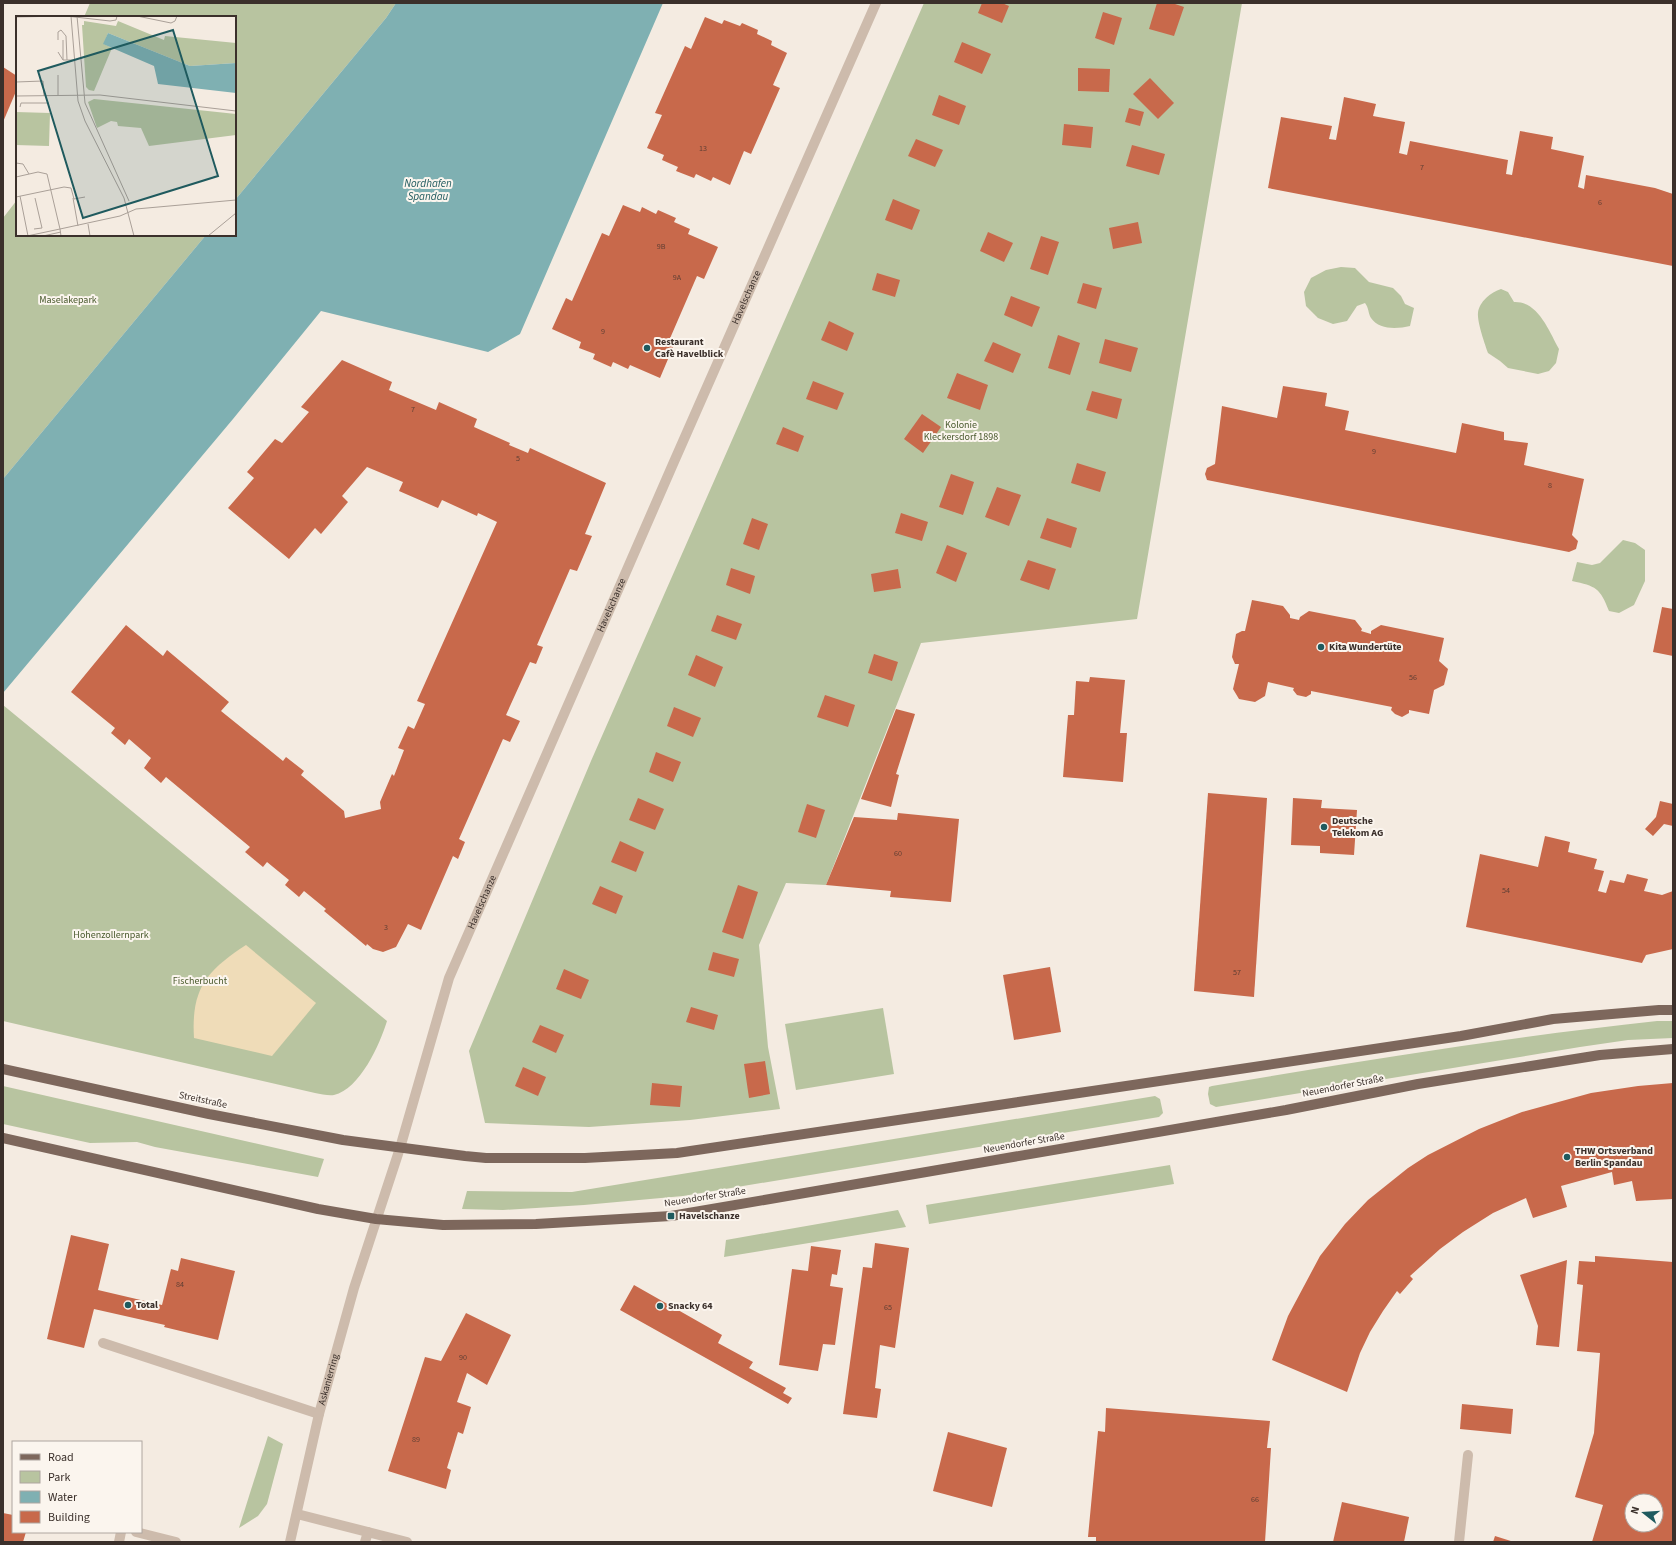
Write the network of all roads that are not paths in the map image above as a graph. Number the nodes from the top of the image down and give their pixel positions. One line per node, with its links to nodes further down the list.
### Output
1 (876, 3): 6 (street, Havelschanze)
2 (1673, 1010): 6 (main road)
3 (1673, 1049): 7 (main road, Neuendorfer Straße)
4 (3, 1069): 6 (main road, Streitstraße)
5 (3, 1138): 7 (main road)
6 (400, 1148): 7 (street, Havelschanze)
7 (376, 1219): 9 (street, Askanierring)
8 (103, 1343): 9 (street)
9 (319, 1414): 11 (street, Askanierring)
10 (1468, 1456): 18 (street)
11 (297, 1514): 12 (street); 15 (street, Askanierring)
12 (368, 1532): 16 (street); 17 (street)
13 (140, 1533): 14 (street)
14 (176, 1542)
15 (290, 1542)
16 (365, 1542)
17 (406, 1542)
18 (1460, 1542)

